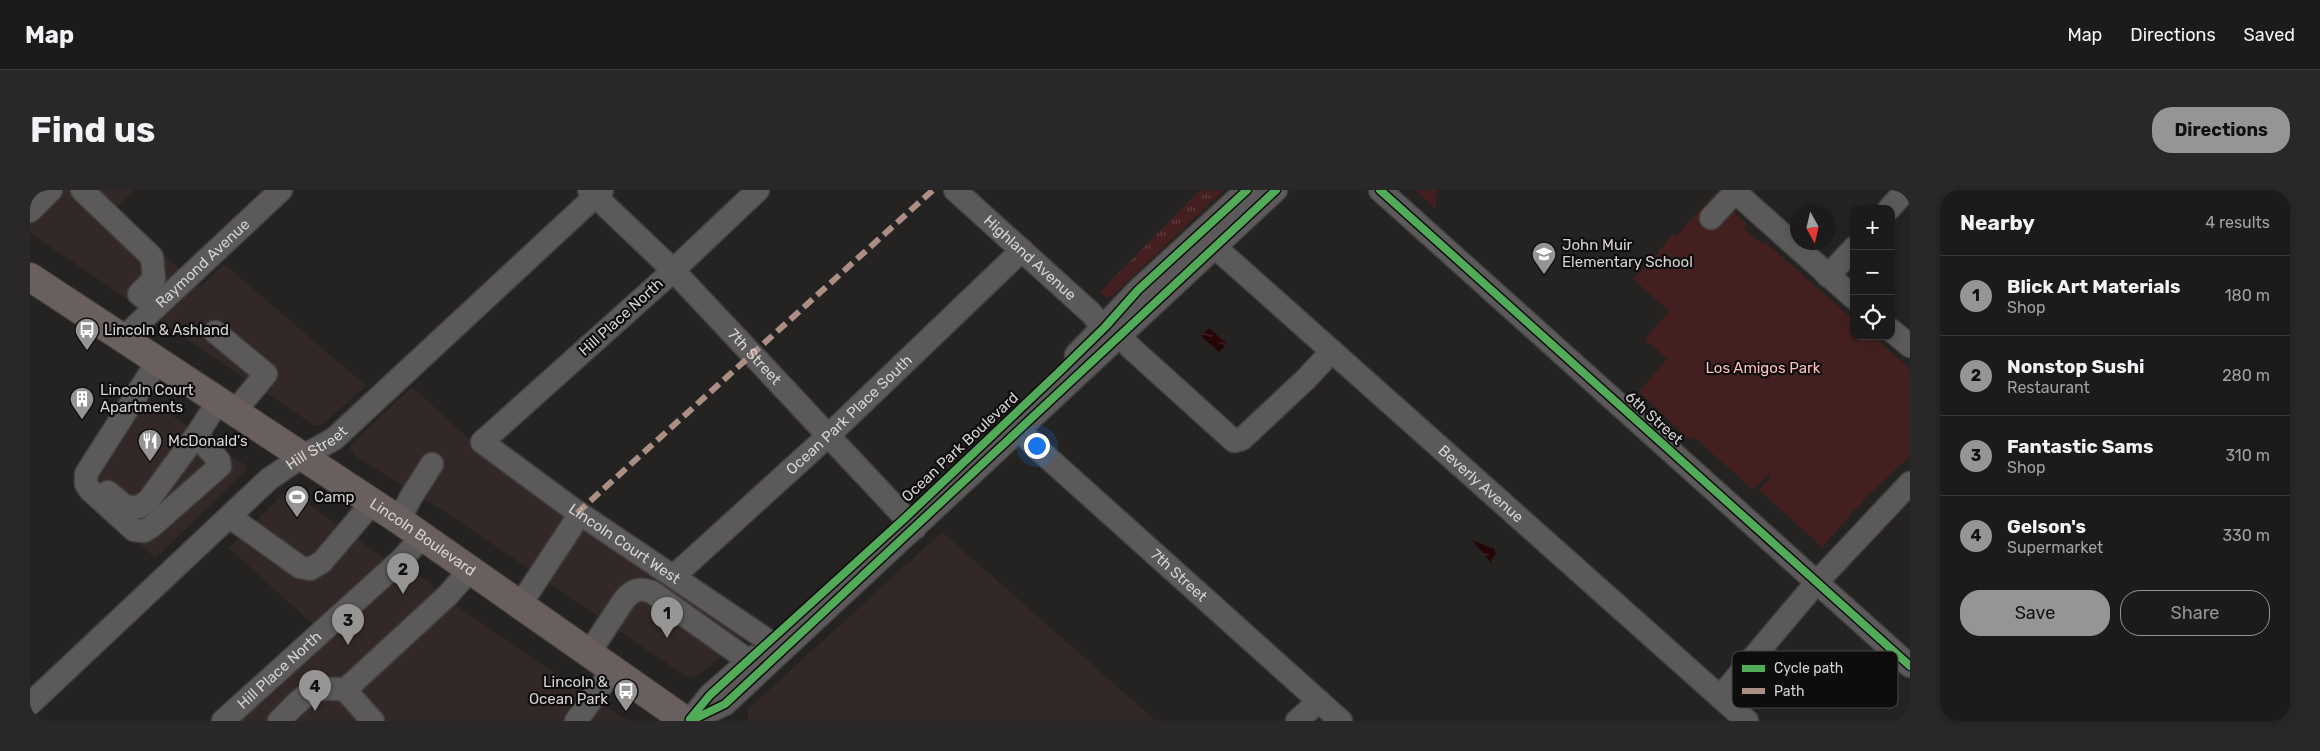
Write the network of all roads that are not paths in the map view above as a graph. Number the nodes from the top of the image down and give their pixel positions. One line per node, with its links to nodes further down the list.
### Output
1 (50, 190): 14 (street)
2 (82, 190): 24 (street)
3 (282, 190): 24 (street, Raymond Avenue)
4 (758, 190): 20 (street, Hill Place North)
5 (955, 190): 18 (street, Highland Avenue)
6 (1266, 190): 16 (street)
7 (1276, 190): 16 (street)
8 (1380, 190): 50 (street, 6th Street)
9 (1906, 190): 13 (street)
10 (1245, 191): 17 (street); 25 (street)
11 (1734, 191): 15 (street); 21 (street)
12 (596, 192): 20 (street, 7th Street); 38 (street, Hill Street)
13 (1893, 205)
14 (30, 211)
15 (1712, 218)
16 (1244, 219): 17 (street)
17 (1215, 247): 25 (street); 30 (street, Beverly Avenue)
18 (1022, 250): 25 (street, Highland Avenue); 36 (street, Ocean Park Place South)
19 (1852, 250): 21 (street)
20 (673, 270): 36 (street, 7th Street); 37 (street, Hill Place North)
21 (1828, 276): 23 (street)
22 (31, 279): 28 (highway, Lincoln Boulevard)
23 (1850, 295)
24 (156, 307): 28 (street, Raymond Avenue)
25 (1112, 331): 30 (street, Highland Avenue); 32 (street)
26 (215, 332): 33 (street)
27 (1895, 333): 29 (street)
28 (122, 338): 31 (highway, Lincoln Boulevard)
29 (1910, 346)
30 (1332, 351): 62 (street, Beverly Avenue)
31 (158, 361): 33 (highway, Lincoln Boulevard); 40 (street)
32 (1064, 377): 35 (street, Ocean Park Boulevard); 46 (street, Ocean Park Boulevard)
33 (227, 406): 34 (street); 38 (highway, Lincoln Boulevard)
34 (200, 430): 40 (street); 40 (street)
35 (1018, 430): 46 (street, Ocean Park Boulevard); 63 (street, 7th Street)
36 (829, 435): 46 (street, 7th Street); 49 (street, Ocean Park Place South)
37 (482, 442): 43 (street, Lincoln Court West)
38 (303, 456): 42 (highway, Lincoln Boulevard); 44 (street, Hill Street)
39 (432, 464): 45 (street)
40 (86, 479)
41 (1910, 483): 50 (street)
42 (372, 502): 44 (street); 45 (highway, Lincoln Boulevard)
43 (580, 514): 49 (street, Lincoln Court West); 51 (street)
44 (230, 517): 64 (street, Hill Street)
45 (399, 520): 47 (highway, Lincoln Boulevard)
46 (910, 523): 52 (street, Ocean Park Boulevard); 71 (street, Ocean Park Boulevard)
47 (423, 536): 48 (highway, Lincoln Boulevard); 67 (street, Hill Place North)
48 (470, 570): 51 (highway, Lincoln Boulevard); 61 (street)
49 (674, 576): 52 (street, Lincoln Court West)
50 (1817, 582): 53 (street); 54 (street, 6th Street)
51 (520, 605): 55 (highway, Lincoln Boulevard)
52 (770, 642): 57 (street, Ocean Park Boulevard)
53 (1758, 651)
54 (1893, 651)
55 (589, 653): 57 (street); 59 (highway, Lincoln Boulevard)
56 (1898, 655): 58 (street, 6th Street)
57 (749, 661): 71 (street, Ocean Park Boulevard)
58 (1910, 666)
59 (613, 670): 70 (street); 71 (highway, Lincoln Boulevard)
60 (1732, 682): 62 (street)
61 (346, 690): 68 (street); 69 (street)
62 (1720, 696): 65 (street, Beverly Avenue)
63 (1318, 701): 72 (street); 73 (street, 7th Street)
64 (30, 704)
65 (1732, 707)
66 (1733, 708): 74 (street, Beverly Avenue)
67 (223, 721)
68 (279, 721)
69 (373, 721)
70 (576, 721)
71 (688, 721)
72 (1297, 721)
73 (1341, 721)
74 (1747, 721)

